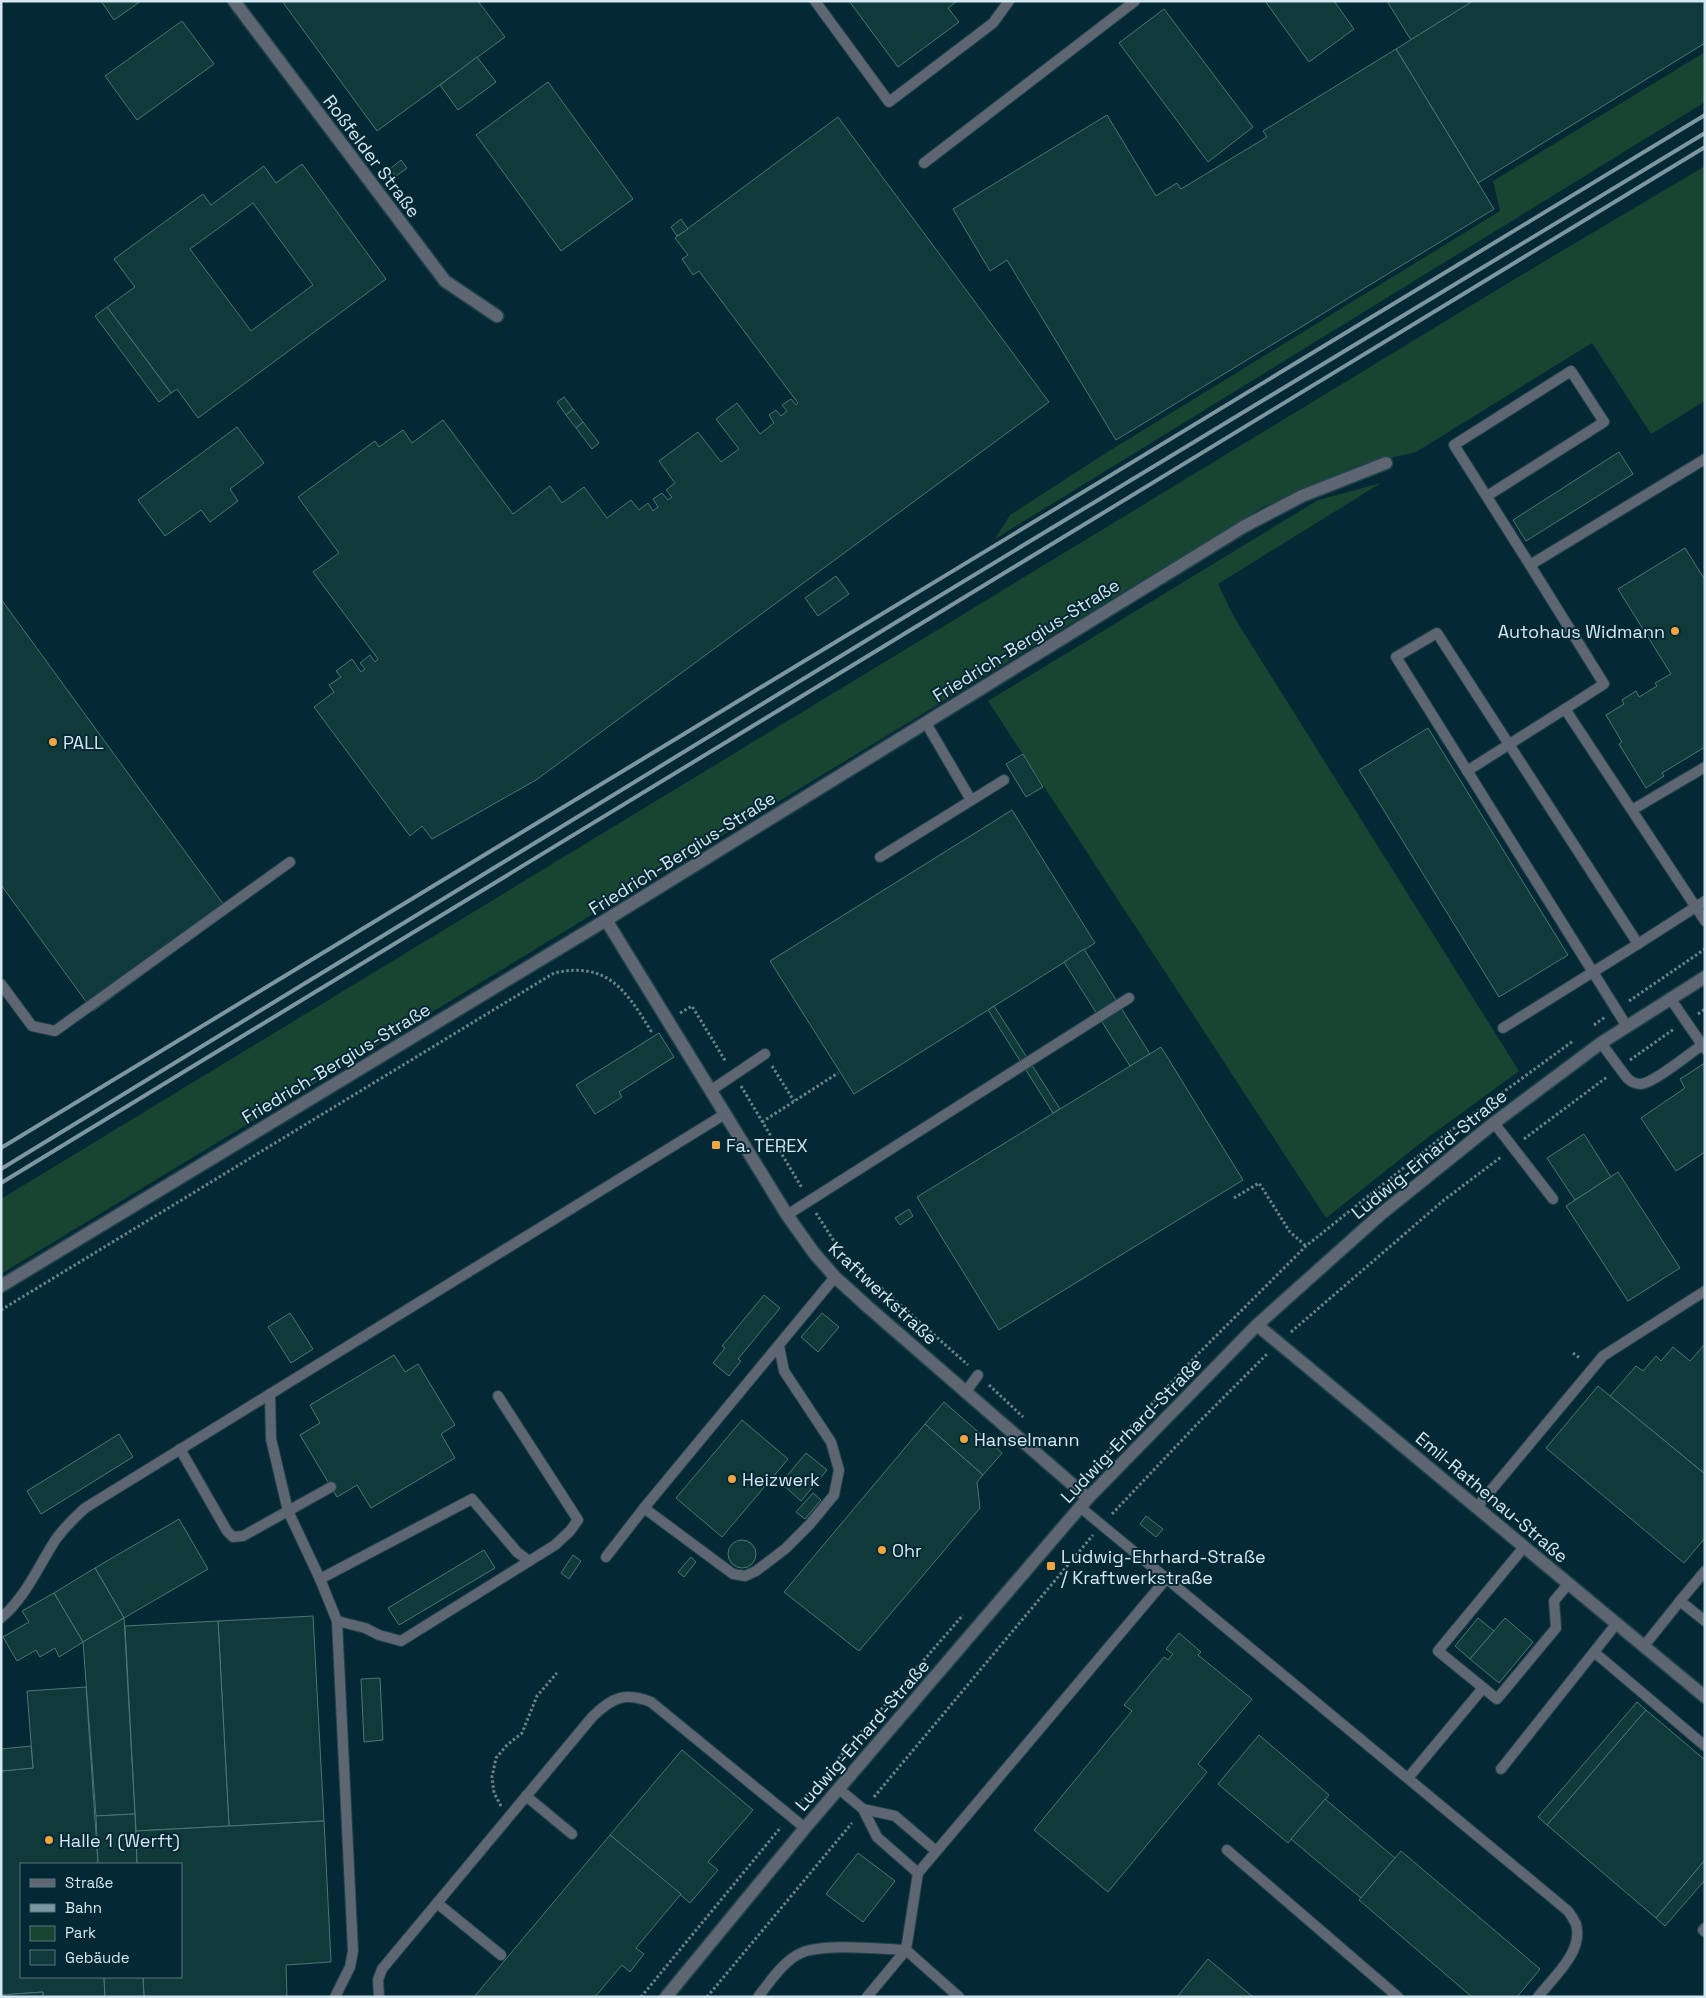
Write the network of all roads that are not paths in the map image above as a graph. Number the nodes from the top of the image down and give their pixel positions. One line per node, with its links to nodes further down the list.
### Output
1 (234, 1): 6 (street, Roßfelder Straße)
2 (815, 1): 3 (lane)
3 (1009, 1)
4 (1135, 1): 5 (lane)
5 (924, 163)
6 (497, 316)
7 (1705, 459): 10 (lane)
8 (1386, 463): 12 (street, Friedrich-Bergius-Straße)
9 (1487, 496): 9 (lane); 10 (lane)
10 (1530, 565): 11 (lane)
11 (1565, 709): 13 (lane); 18 (lane)
12 (926, 723): 17 (lane); 23 (street, Friedrich-Bergius-Straße)
13 (1508, 744): 15 (lane); 15 (lane); 25 (lane)
14 (1705, 767): 18 (lane)
15 (1467, 771): 26 (lane)
16 (1004, 780): 17 (lane)
17 (971, 800): 19 (lane)
18 (1632, 810): 22 (lane)
19 (880, 857)
20 (290, 862): 28 (lane)
21 (1705, 901): 22 (lane)
22 (1696, 907): 24 (lane); 25 (lane)
23 (606, 920): 36 (street, Kraftwerkstraße); 42 (street, Friedrich-Bergius-Straße)
24 (1705, 921)
25 (1638, 944): 26 (lane)
26 (1592, 972): 31 (lane); 32 (lane)
27 (1705, 976): 30 (street, Ludwig-Erhard-Straße)
28 (1, 984)
29 (1129, 998): 40 (lane)
30 (1670, 998): 31 (street, Ludwig-Erhard-Straße); 34 (lane)
31 (1626, 1026): 33 (street, Ludwig-Erhard-Straße)
32 (1503, 1028)
33 (1601, 1043): 34 (lane); 38 (street, Ludwig-Erhard-Straße)
34 (1703, 1047)
35 (765, 1054): 36 (lane)
36 (710, 1091): 37 (street, Kraftwerkstraße)
37 (725, 1114): 40 (street, Kraftwerkstraße); 48 (lane)
38 (1494, 1123): 39 (lane); 44 (street, Ludwig-Erhard-Straße)
39 (1554, 1199)
40 (787, 1215): 41 (street, Kraftwerkstraße)
41 (835, 1277): 45 (lane); 47 (street, Kraftwerkstraße)
42 (1, 1286)
43 (1705, 1291): 53 (lane)
44 (1257, 1324): 52 (street, Ludwig-Erhard-Straße); 53 (street, Emil-Rathenau-Straße)
45 (779, 1346): 54 (lane); 54 (lane)
46 (978, 1375): 47 (lane)
47 (965, 1393): 52 (street, Kraftwerkstraße)
48 (270, 1394): 50 (lane); 55 (lane)
49 (498, 1396): 58 (lane)
50 (180, 1449): 55 (lane); 64 (lane)
51 (331, 1487): 55 (lane)
52 (1084, 1502): 60 (lane); 75 (street, Ludwig-Erhard-Straße)
53 (1477, 1507): 56 (street, Emil-Rathenau-Straße)
54 (644, 1508): 57 (lane)
55 (288, 1511): 61 (lane)
56 (1524, 1547): 62 (street, Emil-Rathenau-Straße); 70 (lane)
57 (606, 1557)
58 (529, 1561): 61 (lane); 65 (lane)
59 (1705, 1571): 63 (lane)
60 (1167, 1578): 74 (lane); 81 (lane)
61 (320, 1579): 65 (lane)
62 (1569, 1583): 67 (street, Emil-Rathenau-Straße); 70 (lane)
63 (1680, 1601): 66 (lane); 68 (lane)
64 (1, 1618)
65 (336, 1621): 86 (lane)
66 (1705, 1621)
67 (1617, 1623): 68 (street, Emil-Rathenau-Straße); 69 (lane)
68 (1644, 1646): 71 (street, Emil-Rathenau-Straße)
69 (1594, 1652): 72 (lane); 73 (lane)
70 (1483, 1688): 74 (lane)
71 (1705, 1696)
72 (1705, 1746)
73 (1501, 1769)
74 (1408, 1778): 93 (lane)
75 (839, 1789): 77 (lane); 78 (street, Ludwig-Erhard-Straße)
76 (526, 1796): 78 (lane); 79 (lane); 83 (lane)
77 (863, 1810): 81 (lane); 82 (lane)
78 (806, 1828): 88 (street, Ludwig-Erhard-Straße)
79 (572, 1834)
80 (1227, 1850): 92 (lane)
81 (936, 1851): 82 (lane)
82 (918, 1873): 84 (lane)
83 (437, 1902): 85 (lane); 87 (lane)
84 (906, 1950): 89 (lane); 90 (lane); 91 (lane)
85 (501, 1955)
86 (335, 1997)
87 (380, 1997)
88 (666, 1997)
89 (758, 1997)
90 (867, 1997)
91 (958, 1997)
92 (1398, 1997)
93 (1538, 1997)

